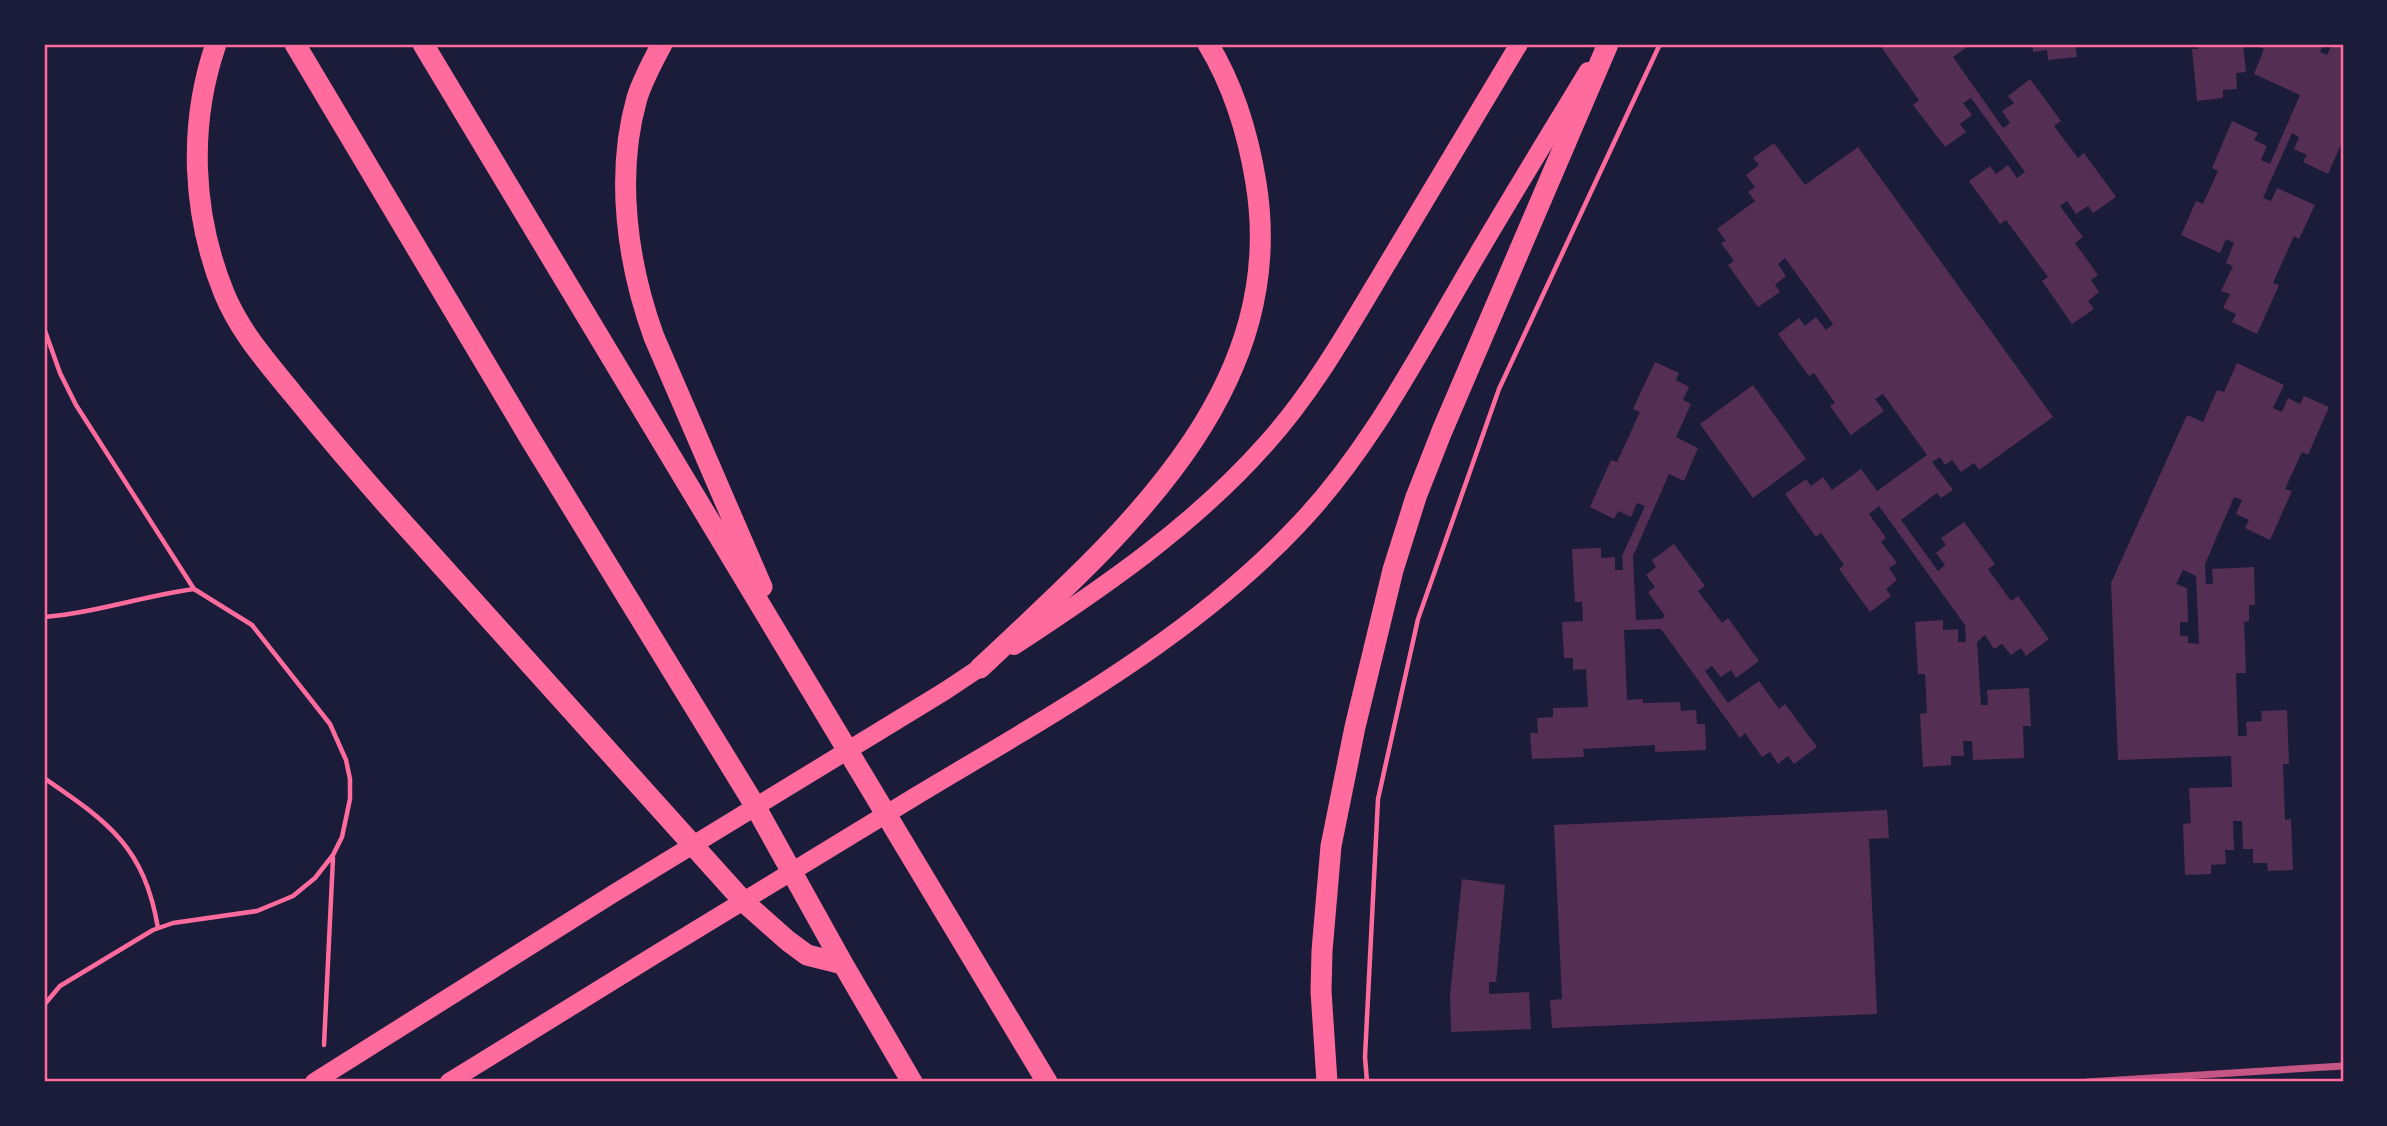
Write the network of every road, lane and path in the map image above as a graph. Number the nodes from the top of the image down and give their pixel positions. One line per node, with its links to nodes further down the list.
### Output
1 (216, 44): 17 (highway)
2 (295, 44): 17 (highway)
3 (422, 44): 12 (highway)
4 (662, 44): 12 (highway)
5 (1208, 44): 13 (highway)
6 (1519, 44): 13 (main road)
7 (1606, 44): 21 (main road); 24 (highway)
8 (1660, 44): 25 (path)
9 (44, 328): 10 (path)
10 (194, 589): 11 (path); 15 (path)
11 (44, 617)
12 (797, 666): 23 (highway)
13 (980, 668): 20 (main road)
14 (44, 778): 16 (path)
15 (333, 855): 16 (path); 20 (path)
16 (158, 928): 18 (path)
17 (843, 964): 22 (highway)
18 (44, 1005)
19 (2343, 1066): 26 (street)
20 (318, 1080)
21 (449, 1082)
22 (912, 1082)
23 (1047, 1082)
24 (1327, 1082)
25 (1367, 1082)
26 (2087, 1082)

